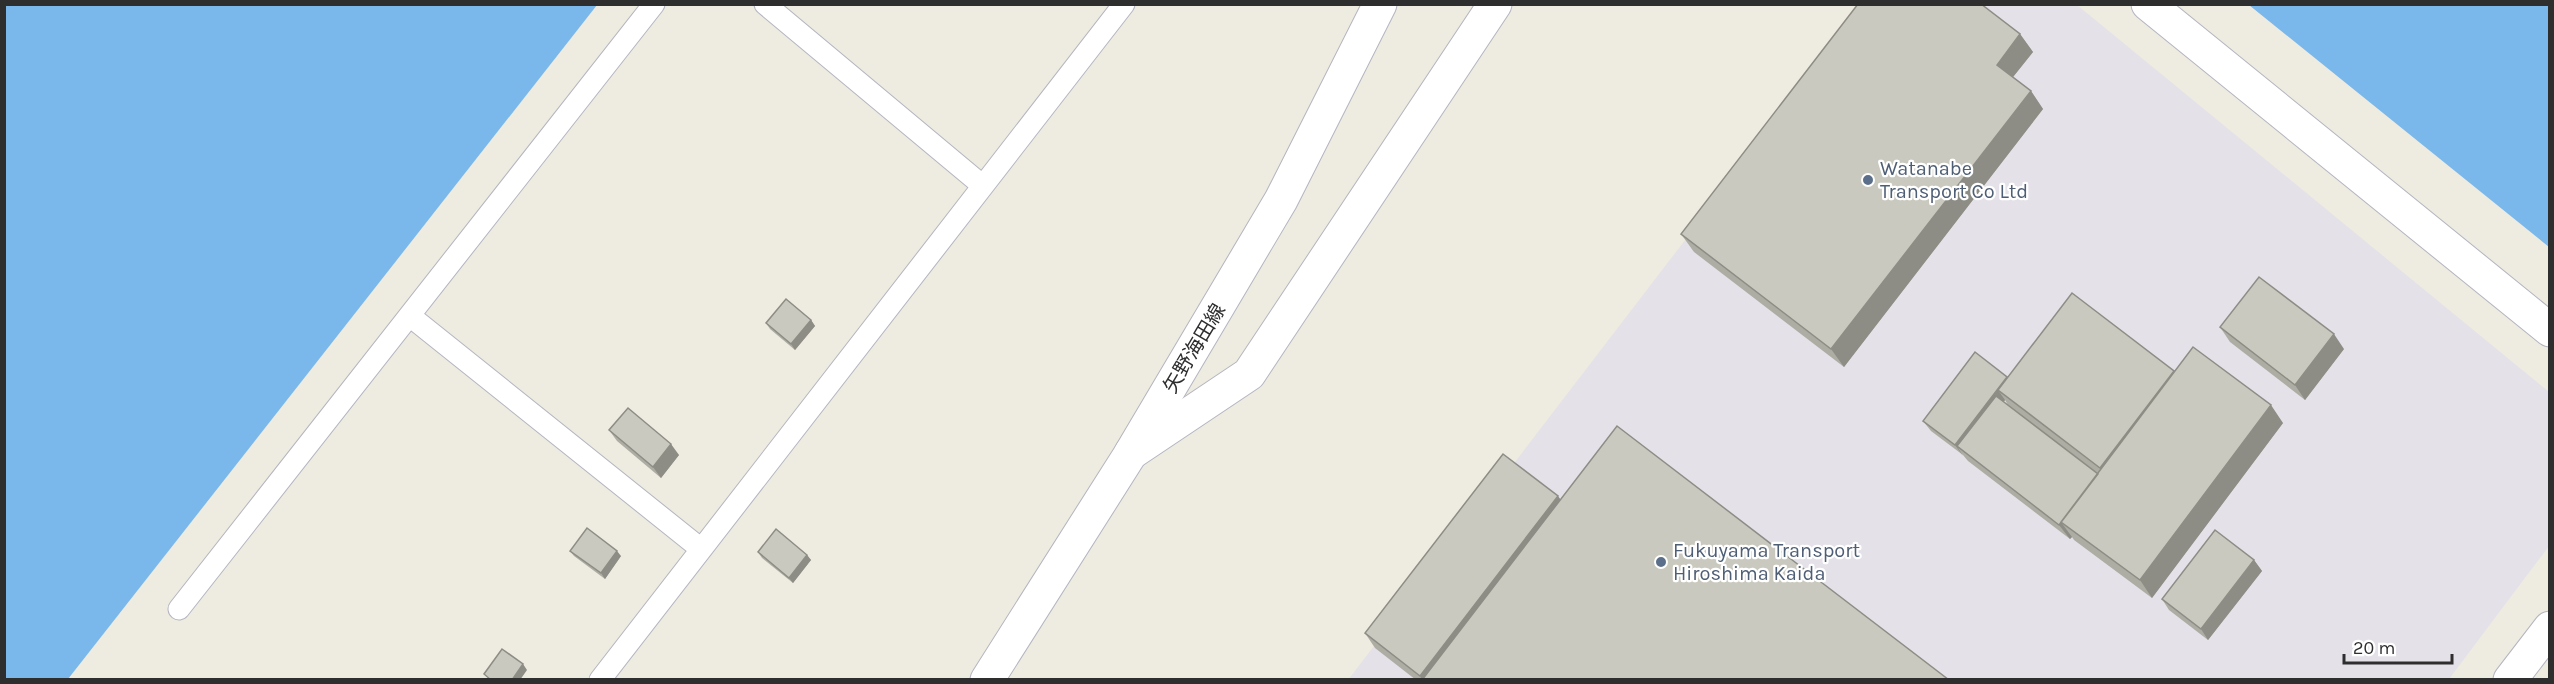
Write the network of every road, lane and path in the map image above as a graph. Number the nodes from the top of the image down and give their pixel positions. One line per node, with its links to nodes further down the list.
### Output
1 (654, 4): 8 (lane)
2 (765, 4): 7 (lane)
3 (1124, 4): 7 (lane)
4 (1380, 4): 10 (street, 矢野海田線)
5 (1495, 4): 10 (street)
6 (2148, 4): 9 (street)
7 (983, 186): 11 (lane)
8 (410, 316): 11 (lane); 12 (lane)
9 (2550, 330)
10 (1131, 453): 15 (street, 矢野海田線)
11 (701, 549): 14 (lane)
12 (179, 609)
13 (2550, 628): 16 (street)
14 (600, 680)
15 (987, 680)
16 (2510, 680)

